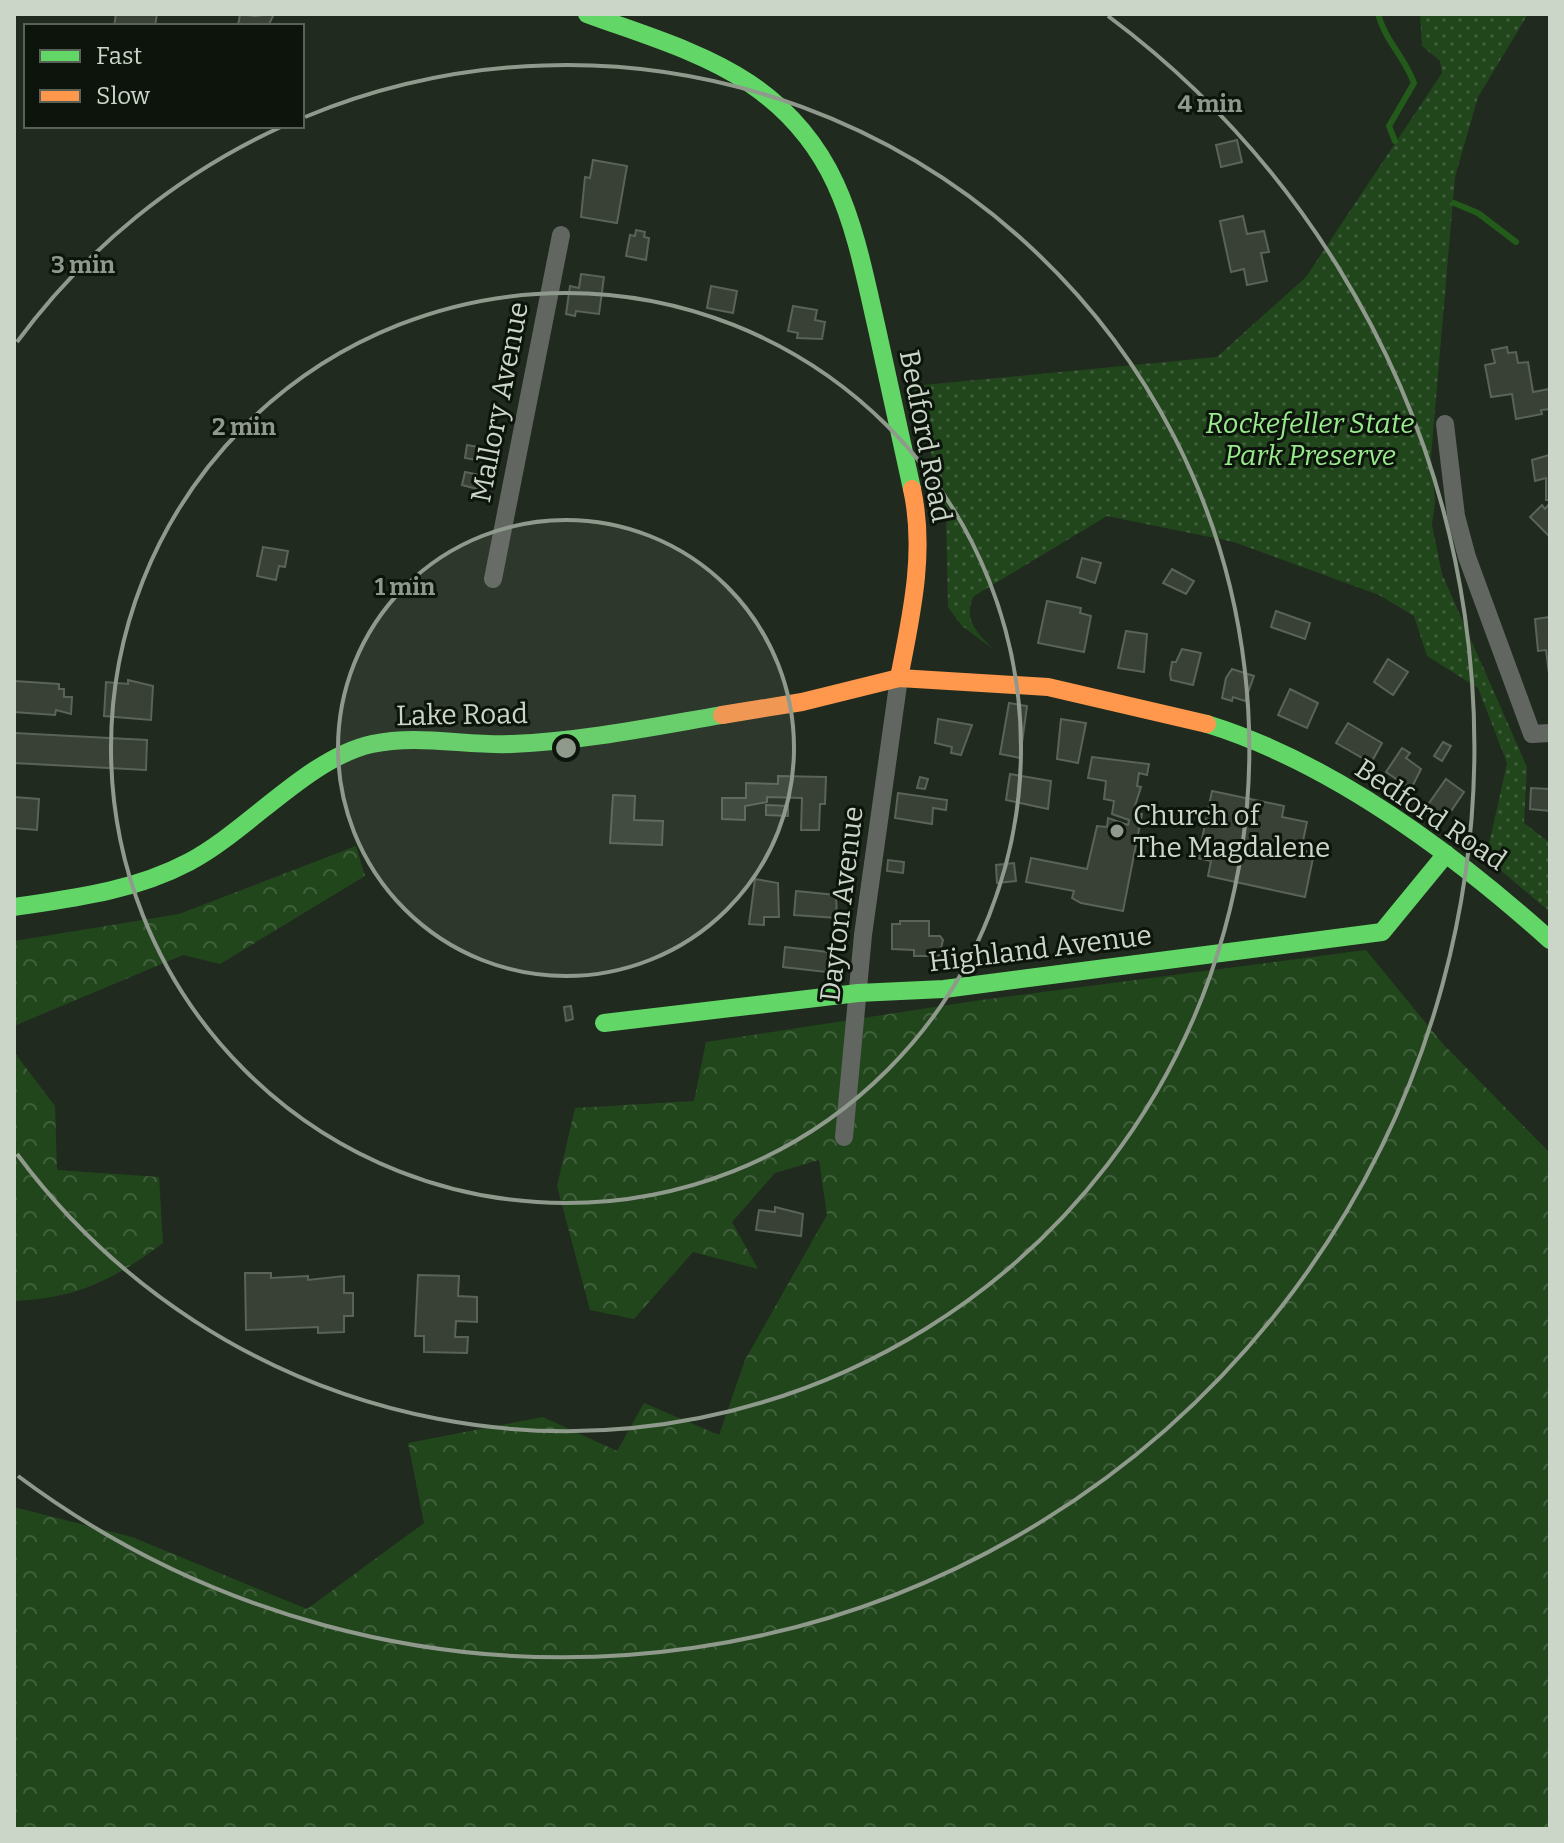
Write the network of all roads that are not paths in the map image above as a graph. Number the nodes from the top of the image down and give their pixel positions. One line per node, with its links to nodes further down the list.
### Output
1 (587, 14): 5 (street, Bedford Road)
2 (561, 235): 4 (street, Mallory Avenue)
3 (1445, 424): 6 (street)
4 (493, 579)
5 (899, 678): 7 (street, Bedford Road); 8 (street, Lake Road); 10 (street, Dayton Avenue)
6 (1550, 733)
7 (1446, 854): 9 (street, Bedford Road); 10 (street, Highland Avenue)
8 (14, 907)
9 (1550, 940)
10 (858, 993): 11 (street, Highland Avenue); 12 (street, Dayton Avenue)
11 (604, 1023)
12 (844, 1137)

